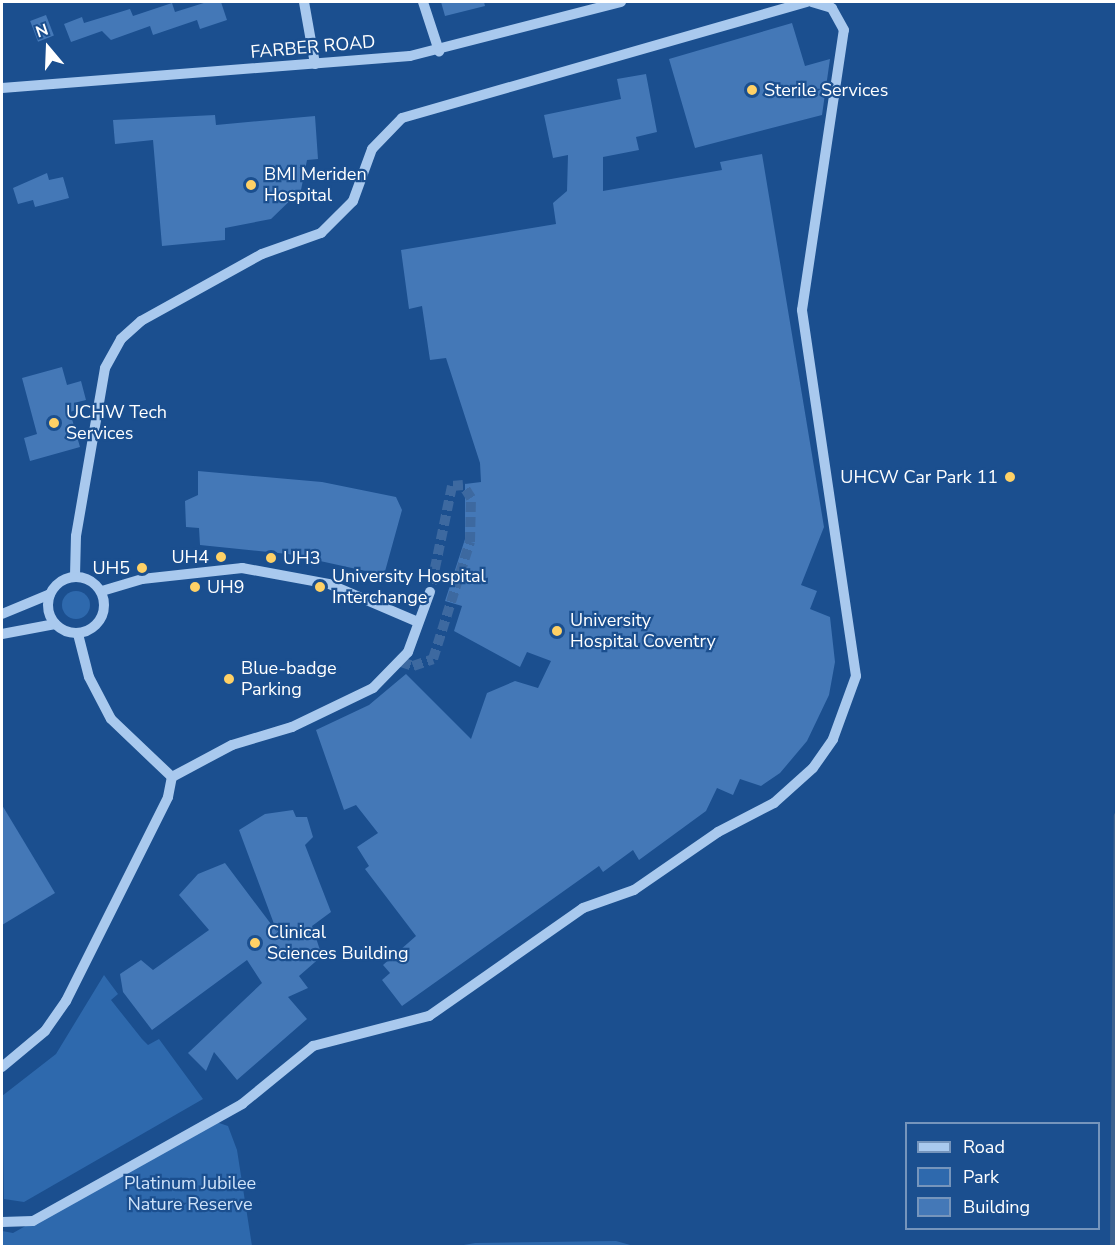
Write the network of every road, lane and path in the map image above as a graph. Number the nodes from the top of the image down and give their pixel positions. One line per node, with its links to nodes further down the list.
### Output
1 (304, 2): 7 (street)
2 (423, 2): 6 (street)
3 (621, 2): 6 (street, FARBER ROAD)
4 (807, 2): 9 (street)
5 (812, 2): 20 (street)
6 (438, 51): 7 (street, FARBER ROAD)
7 (315, 64): 8 (street, FARBER ROAD)
8 (2, 88)
9 (75, 576): 10 (street); 12 (street)
10 (102, 591): 14 (street); 17 (street)
11 (430, 592): 14 (street)
12 (50, 594): 13 (street); 15 (street)
13 (2, 615)
14 (418, 621): 18 (street)
15 (55, 624): 16 (street); 17 (street)
16 (2, 634)
17 (78, 634): 18 (street)
18 (172, 777): 19 (street)
19 (2, 1067)
20 (2, 1222)

